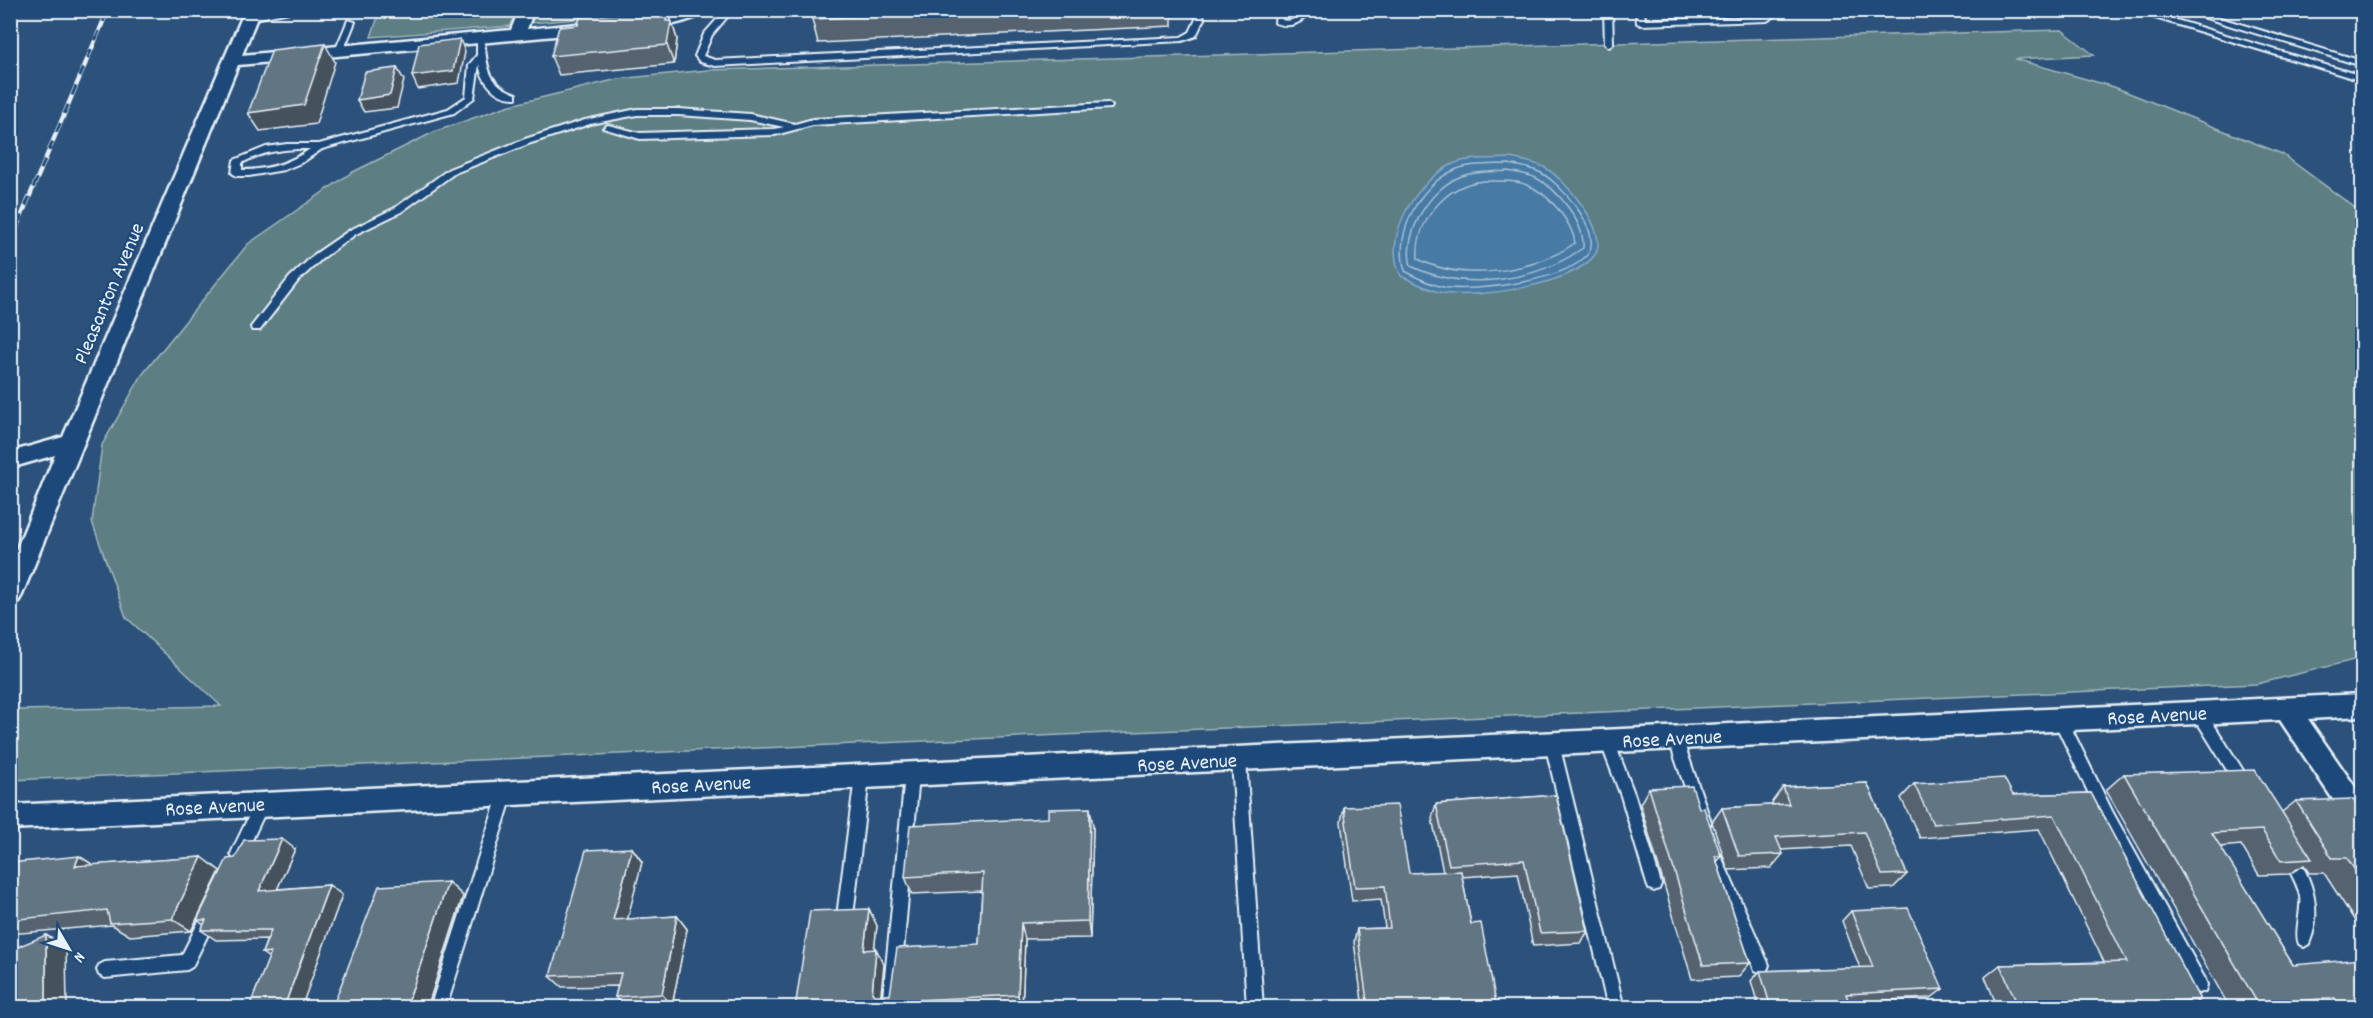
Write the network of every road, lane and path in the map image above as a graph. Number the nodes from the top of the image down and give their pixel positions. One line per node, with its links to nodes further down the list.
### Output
1 (295, 10): 13 (lane)
2 (527, 10): 17 (street)
3 (700, 10): 15 (street)
4 (720, 10): 5 (lane)
5 (1198, 10)
6 (1280, 10): 7 (lane)
7 (1308, 10)
8 (1608, 10): 19 (lane)
9 (1640, 10): 10 (lane)
10 (1780, 10)
11 (2133, 10): 24 (lane)
12 (2184, 10): 23 (lane)
13 (252, 14): 22 (street, Pleasanton Avenue)
14 (351, 22): 20 (lane)
15 (621, 25)
16 (597, 27): 17 (street)
17 (517, 34): 18 (street)
18 (480, 38): 20 (street); 21 (lane)
19 (1610, 44)
20 (339, 51): 22 (street)
21 (482, 55): 25 (lane); 29 (lane)
22 (233, 61): 31 (street, Pleasanton Avenue)
23 (2362, 64)
24 (2362, 79)
25 (513, 96)
26 (1108, 106): 27 (lane)
27 (796, 127): 28 (lane); 30 (lane)
28 (608, 128)
29 (319, 147): 29 (lane)
30 (256, 327)
31 (70, 443): 32 (street); 33 (street, Pleasanton Avenue)
32 (10, 460)
33 (10, 595)
34 (2362, 705): 35 (street, Rose Avenue)
35 (2287, 709): 36 (street, Rose Avenue); 48 (street)
36 (2199, 713): 37 (street, Rose Avenue); 45 (lane)
37 (2060, 719): 38 (street, Rose Avenue); 57 (lane)
38 (1675, 738): 39 (street, Rose Avenue); 55 (lane)
39 (1607, 741): 40 (street, Rose Avenue); 51 (lane)
40 (1552, 744): 41 (street, Rose Avenue); 61 (lane)
41 (1239, 760): 42 (street, Rose Avenue); 60 (lane)
42 (912, 775): 43 (street, Rose Avenue); 59 (lane)
43 (862, 777): 44 (street, Rose Avenue); 53 (lane)
44 (506, 793): 46 (street, Rose Avenue); 58 (lane)
45 (2250, 794)
46 (262, 804): 47 (street, Rose Avenue); 50 (lane)
47 (10, 817)
48 (2362, 819)
49 (2282, 844): 54 (lane)
50 (233, 866)
51 (1654, 884)
52 (218, 898): 56 (lane)
53 (845, 916)
54 (2304, 939)
55 (1761, 965)
56 (105, 970)
57 (2199, 985)
58 (438, 1008)
59 (890, 1008)
60 (1255, 1008)
61 (1616, 1008)

